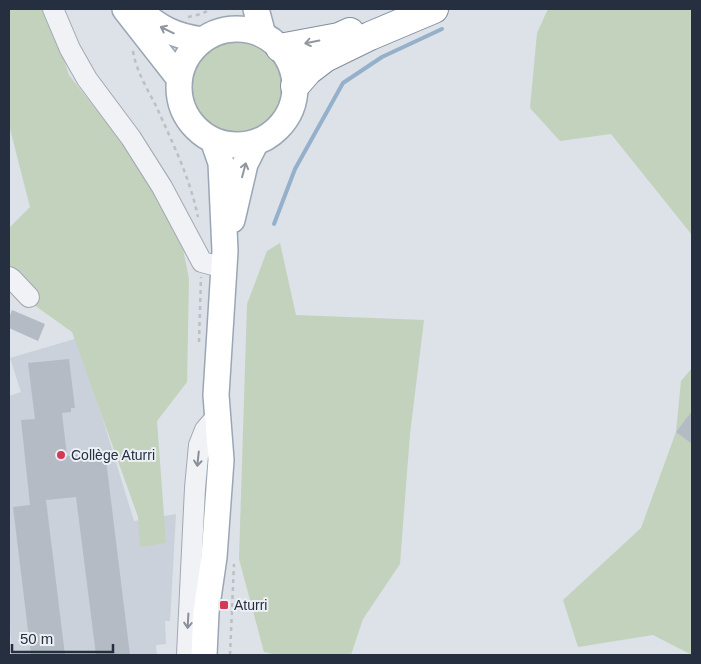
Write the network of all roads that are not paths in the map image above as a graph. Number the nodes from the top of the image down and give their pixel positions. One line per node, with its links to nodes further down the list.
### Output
1 (53, 9): 14 (street)
2 (125, 9): 10 (main road)
3 (137, 9): 8 (main road, one-way to 3)
4 (231, 9): 8 (main road)
5 (256, 9): 9 (main road)
6 (407, 9): 9 (highway, one-way to 9)
7 (434, 9): 11 (highway)
8 (210, 36): 9 (main road); 10 (main road)
9 (272, 42): 11 (main road)
10 (179, 78): 12 (main road)
11 (296, 86): 13 (main road)
12 (213, 140): 13 (main road); 14 (main road)
13 (256, 142): 14 (main road, one-way to 13)
14 (225, 260): 17 (main road)
15 (9, 277): 16 (street)
16 (29, 297)
17 (217, 416): 18 (main road); 19 (street, one-way to 19)
18 (214, 556): 20 (main road); 21 (main road)
19 (186, 655)
20 (204, 655)
21 (216, 655)

